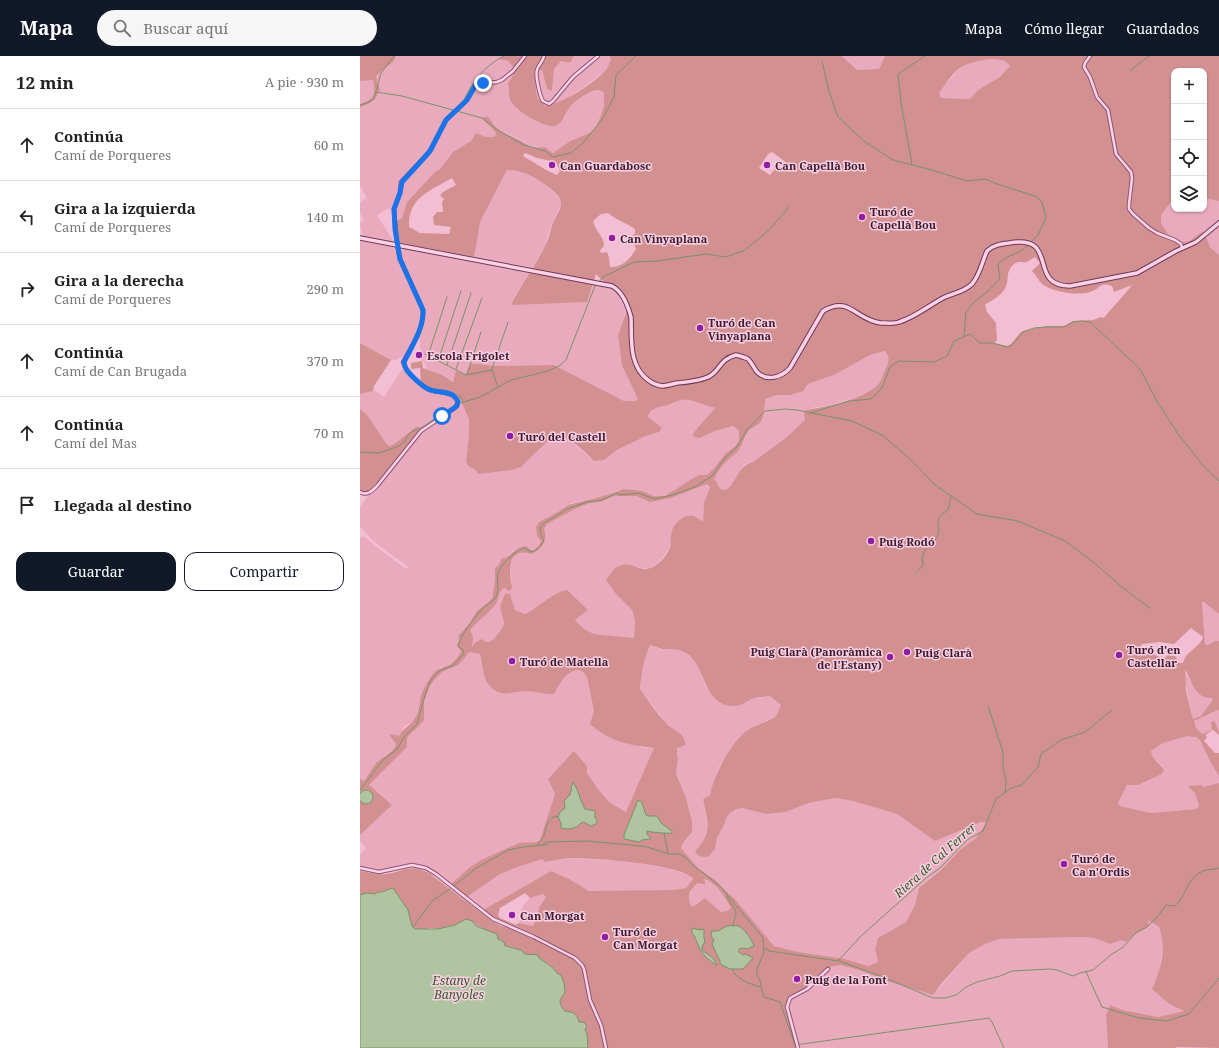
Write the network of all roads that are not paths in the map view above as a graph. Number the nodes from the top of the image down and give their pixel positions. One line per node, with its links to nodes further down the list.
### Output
1 (525, 56): 7 (street)
2 (544, 56): 3 (street)
3 (598, 56)
4 (1090, 56): 8 (street)
5 (1219, 223): 8 (main road)
6 (360, 238): 7 (main road)
7 (397, 246): 8 (main road); 9 (street)
8 (1182, 248)
9 (360, 492)
10 (360, 868): 12 (street)
11 (828, 969): 13 (street)
12 (606, 1048)
13 (798, 1048)

